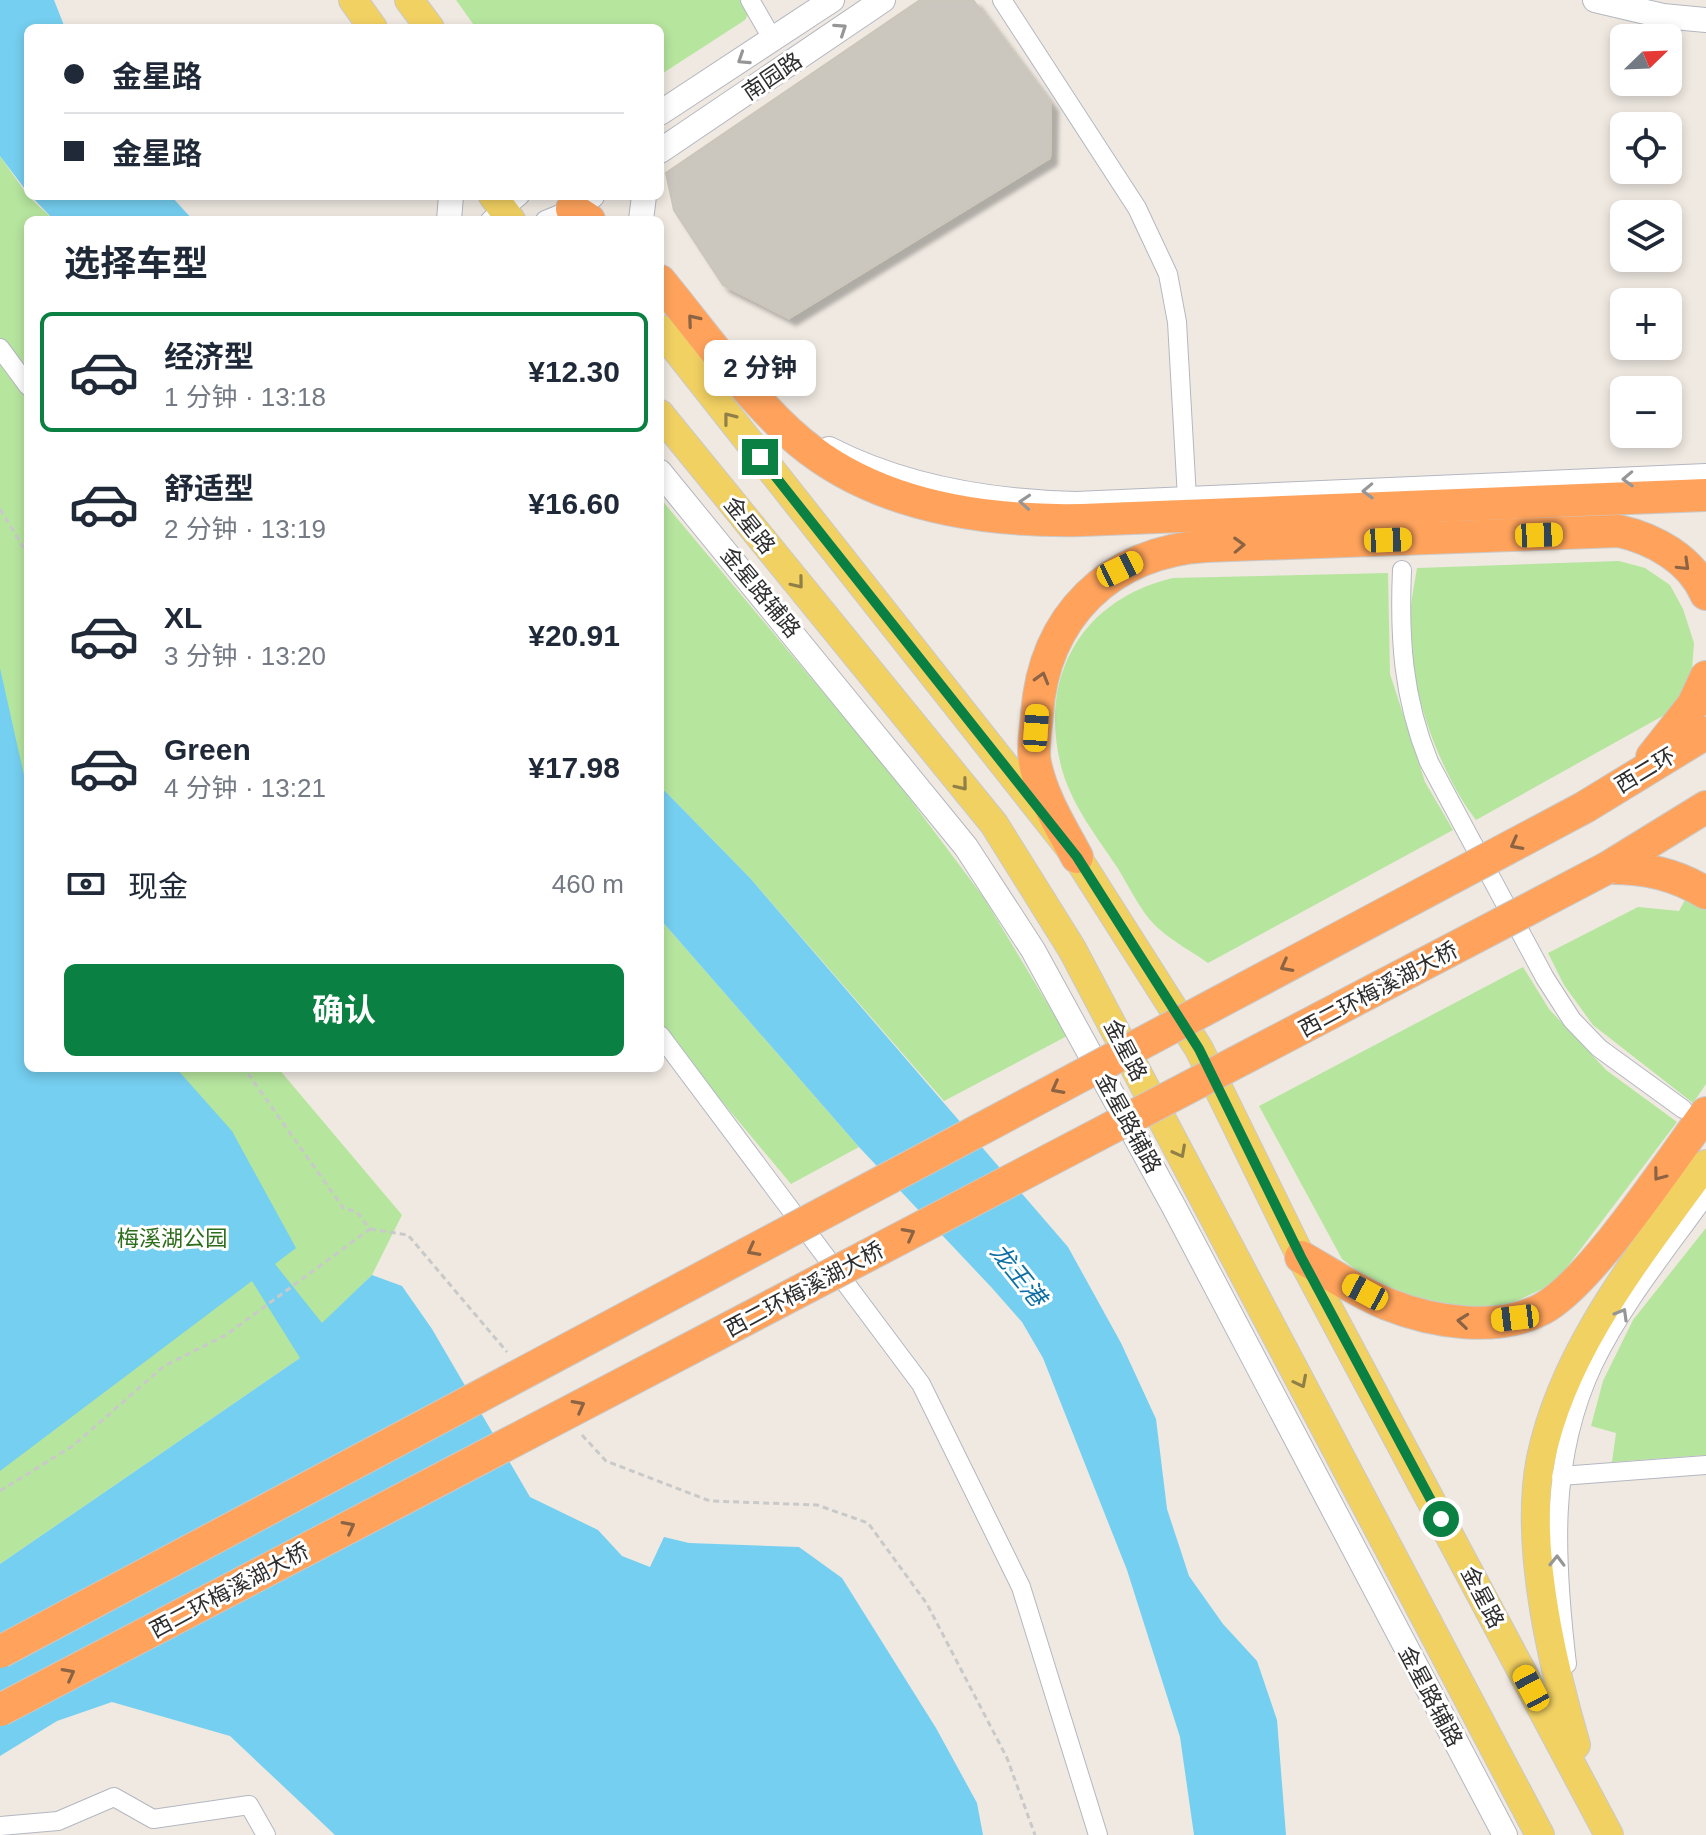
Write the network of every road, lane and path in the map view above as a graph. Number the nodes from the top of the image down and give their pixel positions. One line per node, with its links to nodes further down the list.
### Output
1 (353, 0): 9 (main road)
2 (409, 0): 10 (main road)
3 (750, 0): 11 (street)
4 (832, 0): 11 (street, 南园路)
5 (883, 0): 13 (street, 南园路, one-way to 5)
6 (1002, 0): 23 (street)
7 (1595, 0): 8 (street)
8 (1706, 20)
9 (370, 24)
10 (427, 24)
11 (773, 40): 12 (street, 南园路, one-way to 12)
12 (664, 110)
13 (664, 148)
14 (664, 286): 18 (highway, one-way to 14)
15 (664, 334): 34 (main road, 金星路, one-way to 15)
16 (0, 348): 17 (street)
17 (24, 381)
18 (768, 408): 22 (highway); 23 (street, one-way to 18)
19 (664, 419): 58 (main road, 金星路, one-way to 58)
20 (1706, 476): 23 (street, one-way to 23)
21 (664, 477): 57 (street, 金星路辅路)
22 (1706, 495)
23 (1187, 498)
24 (0, 509): 25 (path)
25 (24, 548)
26 (1402, 570): 39 (street)
27 (1706, 594): 34 (highway, one-way to 27)
28 (1706, 677): 30 (highway)
29 (1706, 733): 30 (highway, 西二环)
30 (1641, 771): 49 (highway, 西二环, one-way to 49, bridge)
31 (1706, 807): 33 (highway)
32 (1706, 818): 33 (main road)
33 (1657, 841): 35 (highway)
34 (1077, 857): 43 (main road, 金星路)
35 (1607, 868): 36 (highway); 50 (highway, 西二环梅溪湖大桥, one-way to 35, bridge)
36 (1706, 893)
37 (664, 1040): 56 (street)
38 (247, 1072): 42 (path)
39 (1695, 1111): 43 (highway, one-way to 43)
40 (1706, 1164): 51 (main road)
41 (1706, 1195): 47 (street, one-way to 41)
42 (370, 1229): 44 (path); 48 (path)
43 (1301, 1257): 52 (main road, 金星路)
44 (513, 1359)
45 (575, 1427): 55 (path)
46 (1706, 1465): 47 (street)
47 (1561, 1476): 51 (street, one-way to 47)
48 (0, 1491)
49 (0, 1652)
50 (0, 1710)
51 (1577, 1750): 52 (main road)
52 (1592, 1800): 59 (main road, 金星路)
53 (0, 1826): 54 (street)
54 (266, 1835)
55 (1035, 1835)
56 (1098, 1835)
57 (1505, 1835)
58 (1540, 1835)
59 (1609, 1835)

